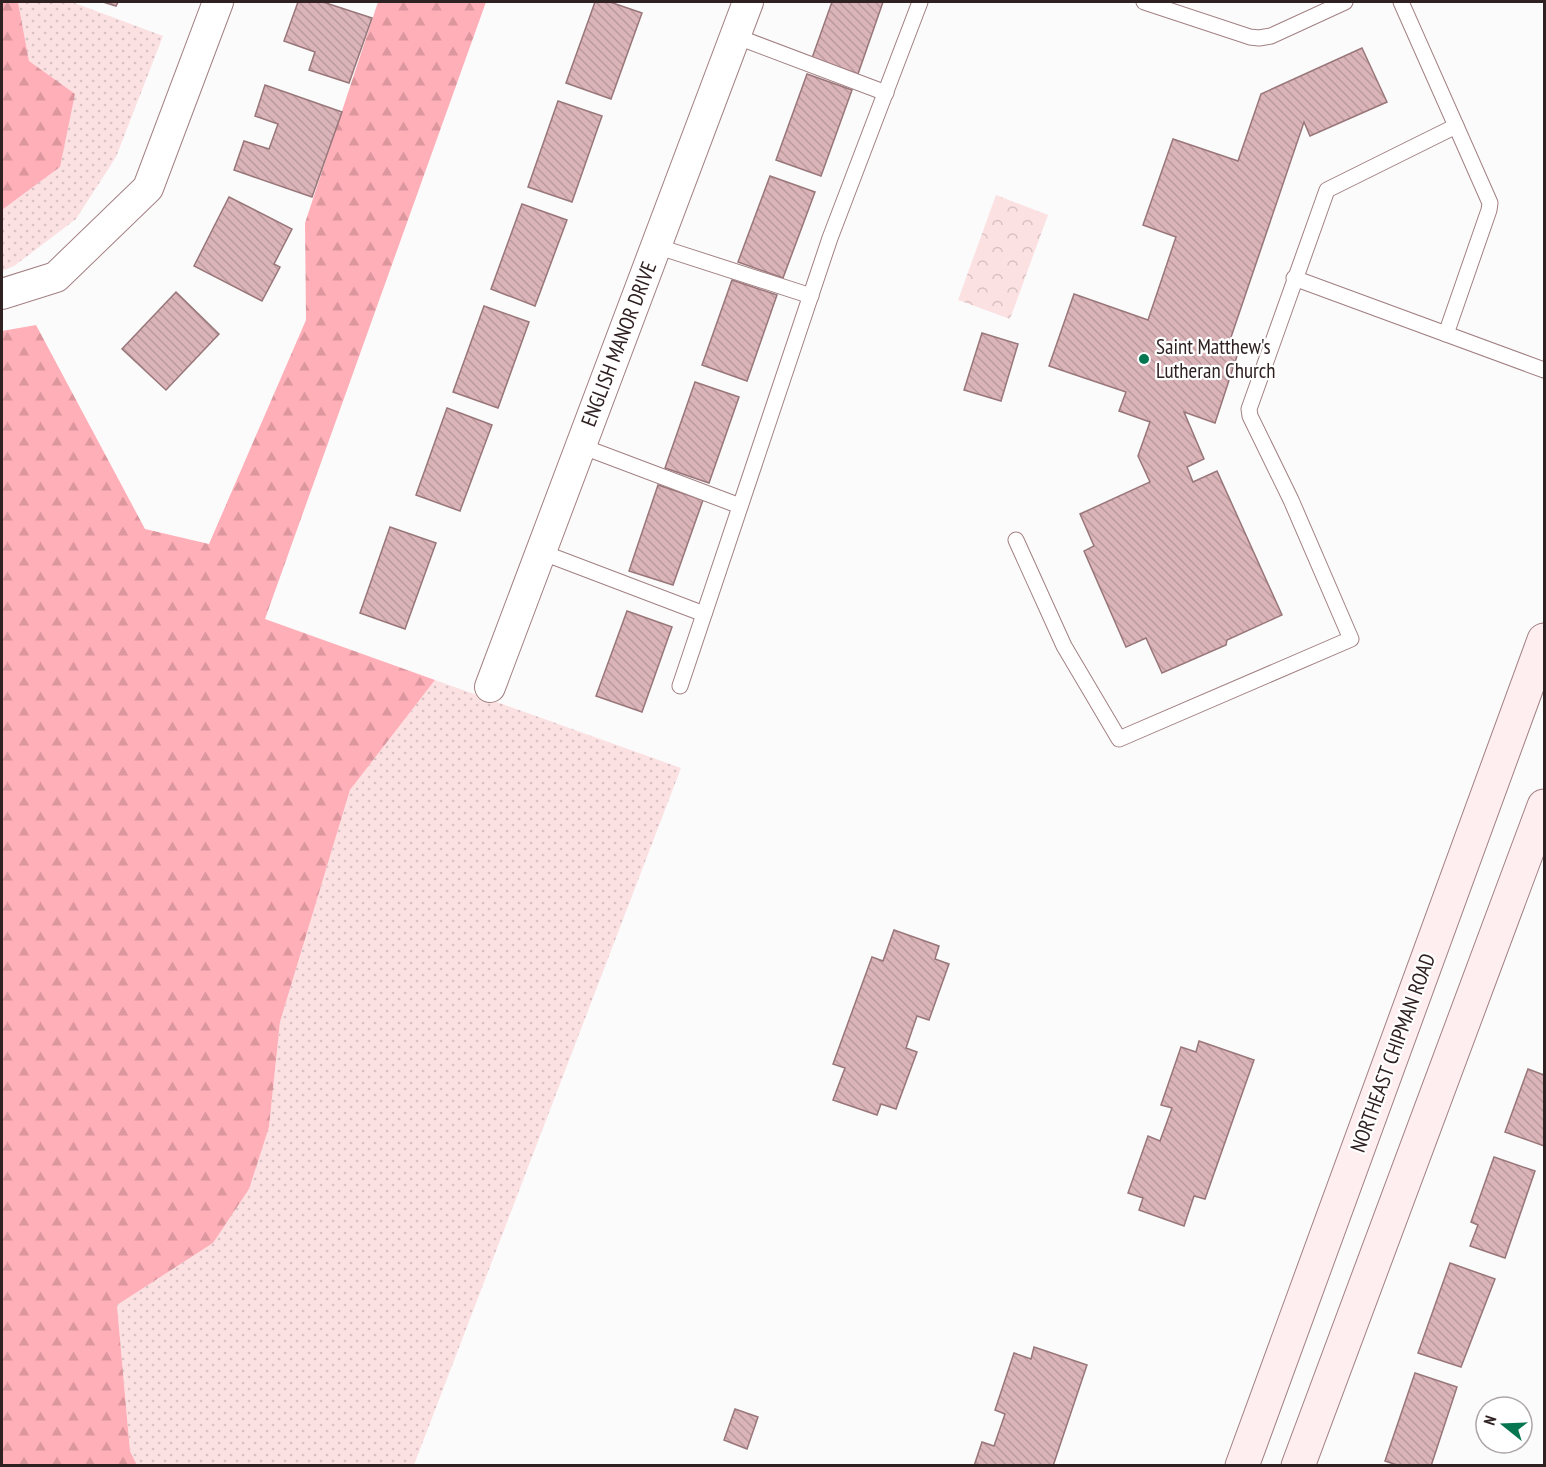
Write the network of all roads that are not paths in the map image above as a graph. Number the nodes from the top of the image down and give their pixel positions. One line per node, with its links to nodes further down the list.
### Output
1 (218, 2): 12 (street)
2 (748, 2): 7 (street, ENGLISH MANOR DRIVE)
3 (920, 2): 8 (lane)
4 (1144, 2): 5 (lane)
5 (1345, 2)
6 (1401, 2): 9 (lane)
7 (735, 36): 8 (lane); 10 (street, ENGLISH MANOR DRIVE)
8 (886, 93): 13 (lane)
9 (1456, 126): 11 (lane); 14 (lane)
10 (656, 246): 13 (lane); 16 (street, ENGLISH MANOR DRIVE)
11 (1294, 278): 14 (lane); 18 (lane)
12 (2, 294)
13 (811, 296): 17 (lane)
14 (1446, 334): 15 (lane)
15 (1545, 370)
16 (581, 446): 17 (lane); 19 (street, ENGLISH MANOR DRIVE)
17 (740, 506): 20 (lane)
18 (1016, 540)
19 (541, 552): 20 (lane); 23 (street, ENGLISH MANOR DRIVE)
20 (704, 614): 22 (lane)
21 (1545, 640): 25 (main road, NORTHEAST CHIPMAN ROAD)
22 (680, 686)
23 (490, 687)
24 (1545, 806): 26 (main road)
25 (1242, 1466)
26 (1298, 1466)

